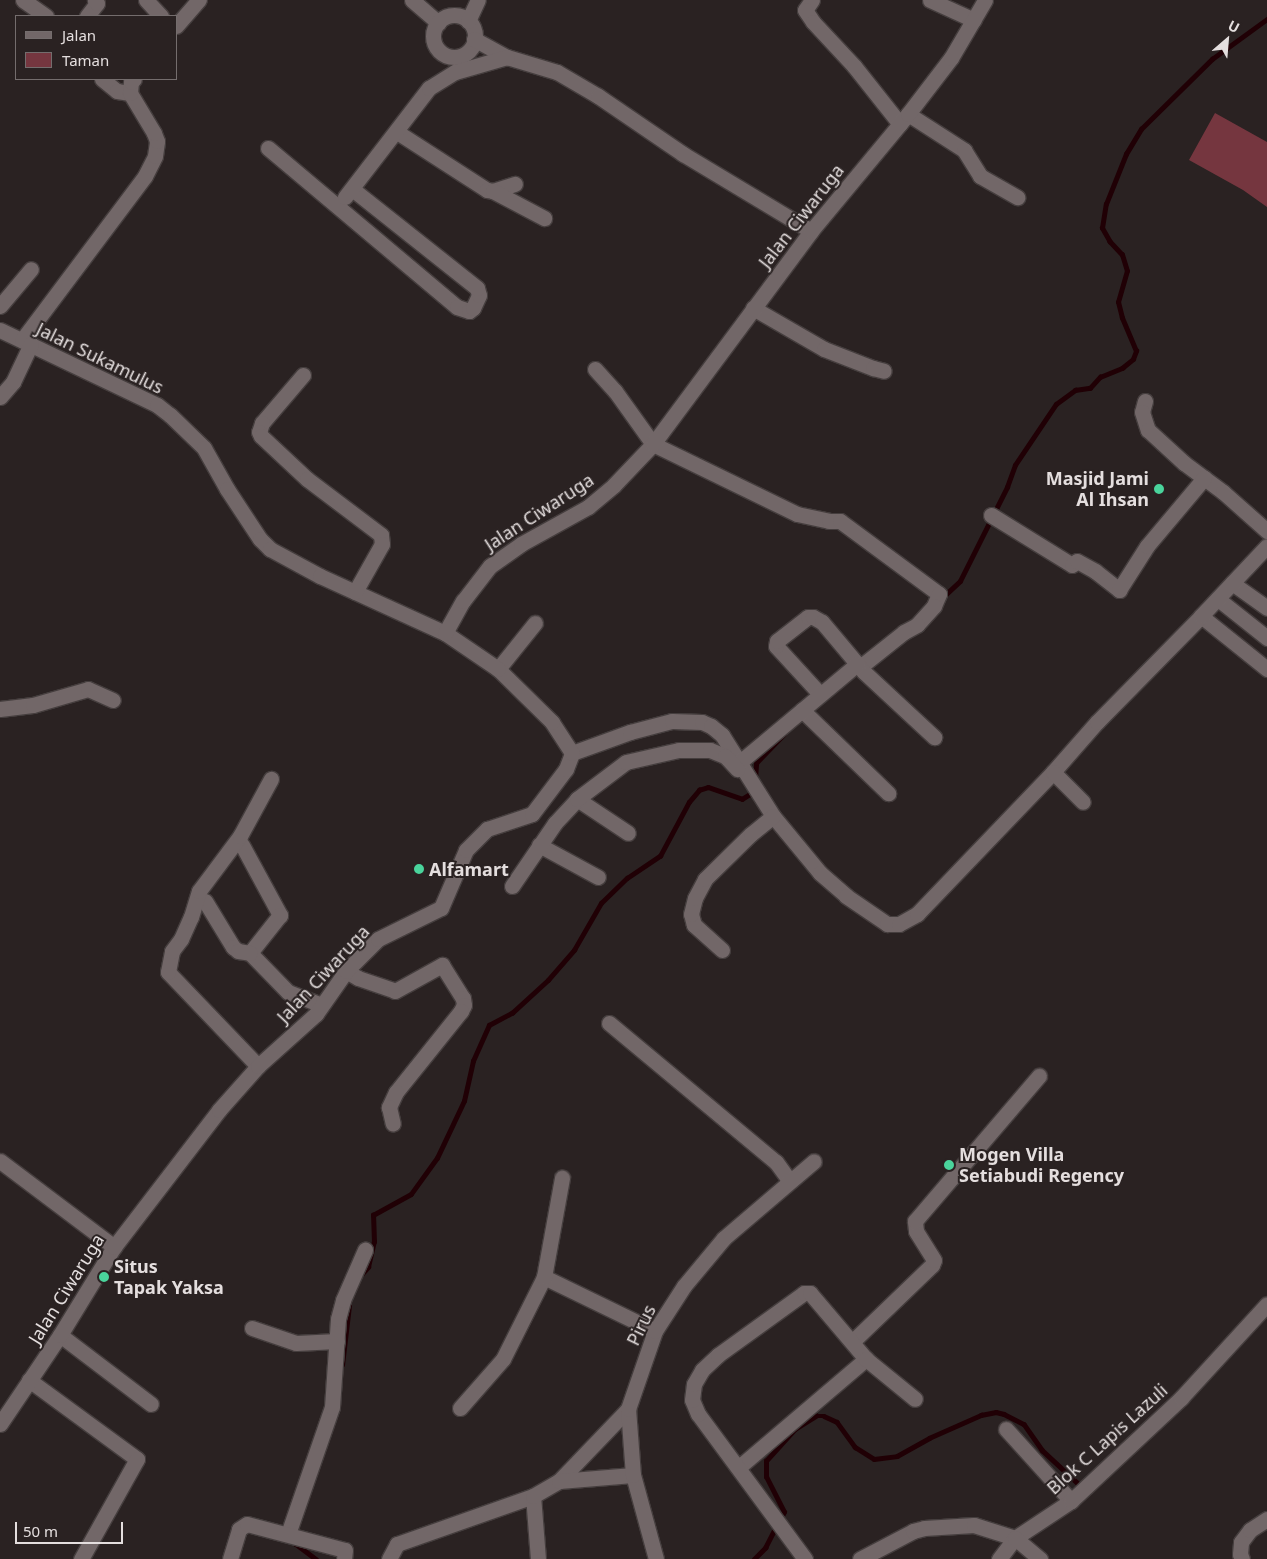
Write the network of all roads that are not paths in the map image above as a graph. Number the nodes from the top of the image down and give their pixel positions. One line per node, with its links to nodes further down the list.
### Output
1 (23, 0): 10 (street)
2 (95, 0): 11 (street)
3 (146, 0): 12 (street)
4 (199, 0): 16 (street)
5 (412, 0): 15 (street)
6 (478, 0): 14 (street)
7 (812, 0): 21 (street)
8 (930, 0): 13 (street)
9 (985, 0): 13 (street, Jalan Ciwaruga)
10 (45, 15)
11 (88, 15)
12 (160, 15)
13 (974, 20): 21 (street, Jalan Ciwaruga)
14 (468, 21): 15 (street); 17 (street)
15 (438, 23): 17 (street)
16 (178, 24)
17 (474, 39): 18 (street)
18 (507, 56): 22 (street); 30 (street)
19 (103, 80): 20 (street)
20 (132, 86): 35 (street, Jalan Sukamulus)
21 (904, 119): 27 (street); 30 (street, Jalan Ciwaruga)
22 (397, 132): 25 (street); 26 (street)
23 (268, 148): 28 (street)
24 (515, 184): 26 (street)
25 (352, 190): 28 (street); 28 (street)
26 (493, 191): 29 (street)
27 (1018, 197)
28 (338, 206)
29 (544, 218)
30 (811, 231): 33 (street, Jalan Ciwaruga)
31 (31, 269): 32 (street)
32 (0, 306)
33 (753, 308): 37 (street); 41 (street, Jalan Ciwaruga)
34 (0, 330): 35 (street)
35 (27, 342): 39 (street); 47 (street, Jalan Sukamulus)
36 (595, 369): 41 (street)
37 (884, 370)
38 (303, 375): 47 (street)
39 (0, 398)
40 (1145, 402): 42 (street)
41 (653, 444): 52 (street, Jalan Ciwaruga); 54 (street)
42 (1204, 478): 43 (street); 44 (street)
43 (991, 515)
44 (1267, 531)
45 (1267, 546): 46 (street)
46 (1232, 583): 48 (street); 49 (street)
47 (356, 592): 52 (street, Jalan Sukamulus)
48 (1218, 599): 50 (street); 53 (street)
49 (1267, 608)
50 (1201, 616): 56 (street); 64 (street)
51 (535, 623): 55 (street)
52 (445, 633): 55 (street)
53 (1267, 638)
54 (859, 666): 57 (street); 57 (street); 61 (street)
55 (498, 669): 62 (street)
56 (1267, 669)
57 (820, 694): 60 (street)
58 (113, 700): 59 (street)
59 (0, 709)
60 (802, 710): 63 (street); 67 (street)
61 (934, 737)
62 (572, 753): 63 (street); 79 (street, Jalan Ciwaruga)
63 (740, 762): 65 (street)
64 (1053, 772): 69 (street); 70 (street)
65 (751, 778): 68 (street); 70 (street)
66 (271, 779): 82 (street)
67 (888, 793)
68 (577, 799): 71 (street); 72 (street)
69 (1083, 802)
70 (773, 816): 77 (street)
71 (628, 833)
72 (539, 844): 74 (street); 75 (street)
73 (242, 845): 78 (street)
74 (598, 877)
75 (512, 886)
76 (205, 901): 78 (street)
77 (722, 950)
78 (250, 953): 80 (street)
79 (346, 971): 80 (street, Jalan Ciwaruga); 84 (street)
80 (322, 1005): 82 (street, Jalan Ciwaruga)
81 (609, 1023): 88 (street)
82 (258, 1066): 89 (street, Jalan Ciwaruga)
83 (1039, 1076): 97 (street)
84 (393, 1124)
85 (0, 1161): 89 (street)
86 (814, 1161): 88 (street, Pirus)
87 (562, 1178): 91 (street)
88 (789, 1180): 94 (street, Pirus)
89 (114, 1246): 95 (street, Jalan Ciwaruga)
90 (365, 1250): 96 (street)
91 (544, 1278): 94 (street); 102 (street)
92 (1267, 1304): 110 (street, Blok C Lapis Lazuli)
93 (252, 1328): 96 (street)
94 (655, 1331): 103 (street, Pirus)
95 (60, 1335): 99 (street, Jalan Ciwaruga); 101 (street)
96 (337, 1341): 112 (street)
97 (853, 1341): 98 (street); 106 (street)
98 (866, 1359): 100 (street); 106 (street)
99 (29, 1380): 104 (street, Jalan Ciwaruga); 114 (street)
100 (915, 1399)
101 (150, 1404)
102 (460, 1408)
103 (628, 1409): 107 (street, Pirus); 108 (street)
104 (0, 1424)
105 (1006, 1429): 110 (street)
106 (739, 1467): 120 (street)
107 (633, 1475): 108 (street); 119 (street, Pirus)
108 (559, 1481): 109 (street)
109 (533, 1496): 117 (street); 118 (street)
110 (1071, 1501): 113 (street, Blok C Lapis Lazuli)
111 (1267, 1519): 124 (street)
112 (288, 1534): 115 (street); 116 (street)
113 (1015, 1538): 121 (street); 122 (street, Blok C Lapis Lazuli); 123 (street)
114 (80, 1559)
115 (230, 1559)
116 (344, 1559)
117 (389, 1559)
118 (538, 1559)
119 (656, 1559)
120 (805, 1559)
121 (860, 1559)
122 (999, 1559)
123 (1040, 1559)
124 (1242, 1559)

